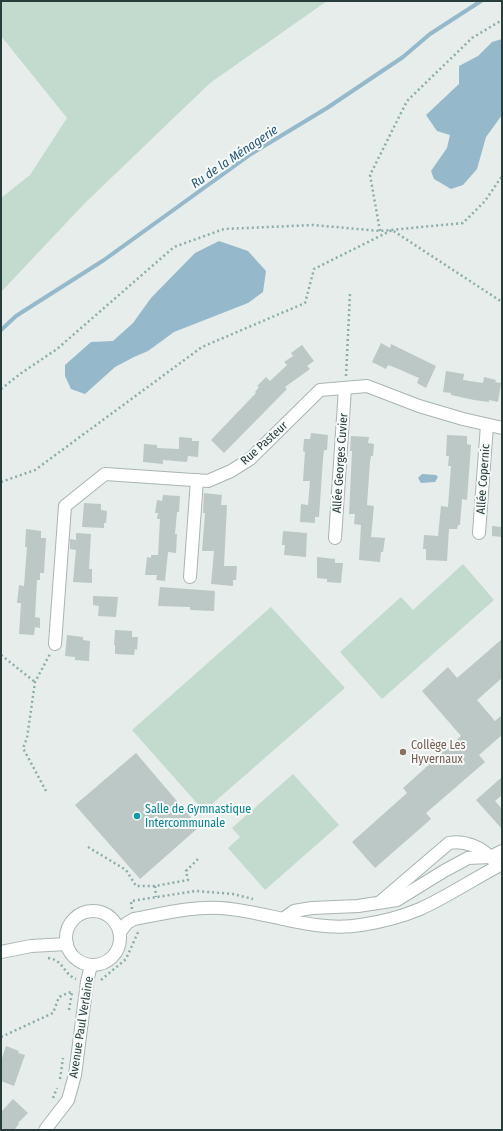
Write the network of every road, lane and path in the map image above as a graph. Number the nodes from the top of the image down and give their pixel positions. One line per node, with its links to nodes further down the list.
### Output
1 (502, 20): 4 (path)
2 (502, 176): 3 (path)
3 (392, 230): 4 (path); 6 (path); 12 (path)
4 (380, 231): 8 (path)
5 (350, 294): 7 (path)
6 (502, 302)
7 (345, 388): 9 (street, Rue Pasteur); 11 (street, Rue Pasteur); 14 (street, Allée Georges Cuvier)
8 (1, 389)
9 (487, 425): 10 (street, Rue Pasteur); 13 (street, Allée Copernic)
10 (502, 428)
11 (197, 480): 15 (street); 16 (street, Rue Pasteur)
12 (1, 482)
13 (479, 533)
14 (335, 538)
15 (190, 577)
16 (55, 644): 18 (path)
17 (1, 655): 18 (path)
18 (35, 682): 19 (path)
19 (46, 791)
20 (88, 847): 24 (path)
21 (502, 851): 23 (street)
22 (199, 858): 24 (path)
23 (496, 863): 26 (street); 26 (street); 27 (street)
24 (155, 886): 25 (path)
25 (156, 897)
26 (380, 902): 27 (street)
27 (283, 919): 29 (street)
28 (139, 928): 35 (path)
29 (120, 932): 30 (street); 33 (street)
30 (67, 944): 31 (street); 33 (street)
31 (1, 952)
32 (44, 958): 34 (path)
33 (91, 965): 37 (street, Avenue Paul Verlaine)
34 (74, 978)
35 (97, 984)
36 (72, 992): 37 (path); 38 (path); 39 (path)
37 (86, 992): 42 (street, Avenue Paul Verlaine)
38 (69, 1014)
39 (1, 1037)
40 (64, 1056): 41 (path)
41 (52, 1100)
42 (46, 1130)

